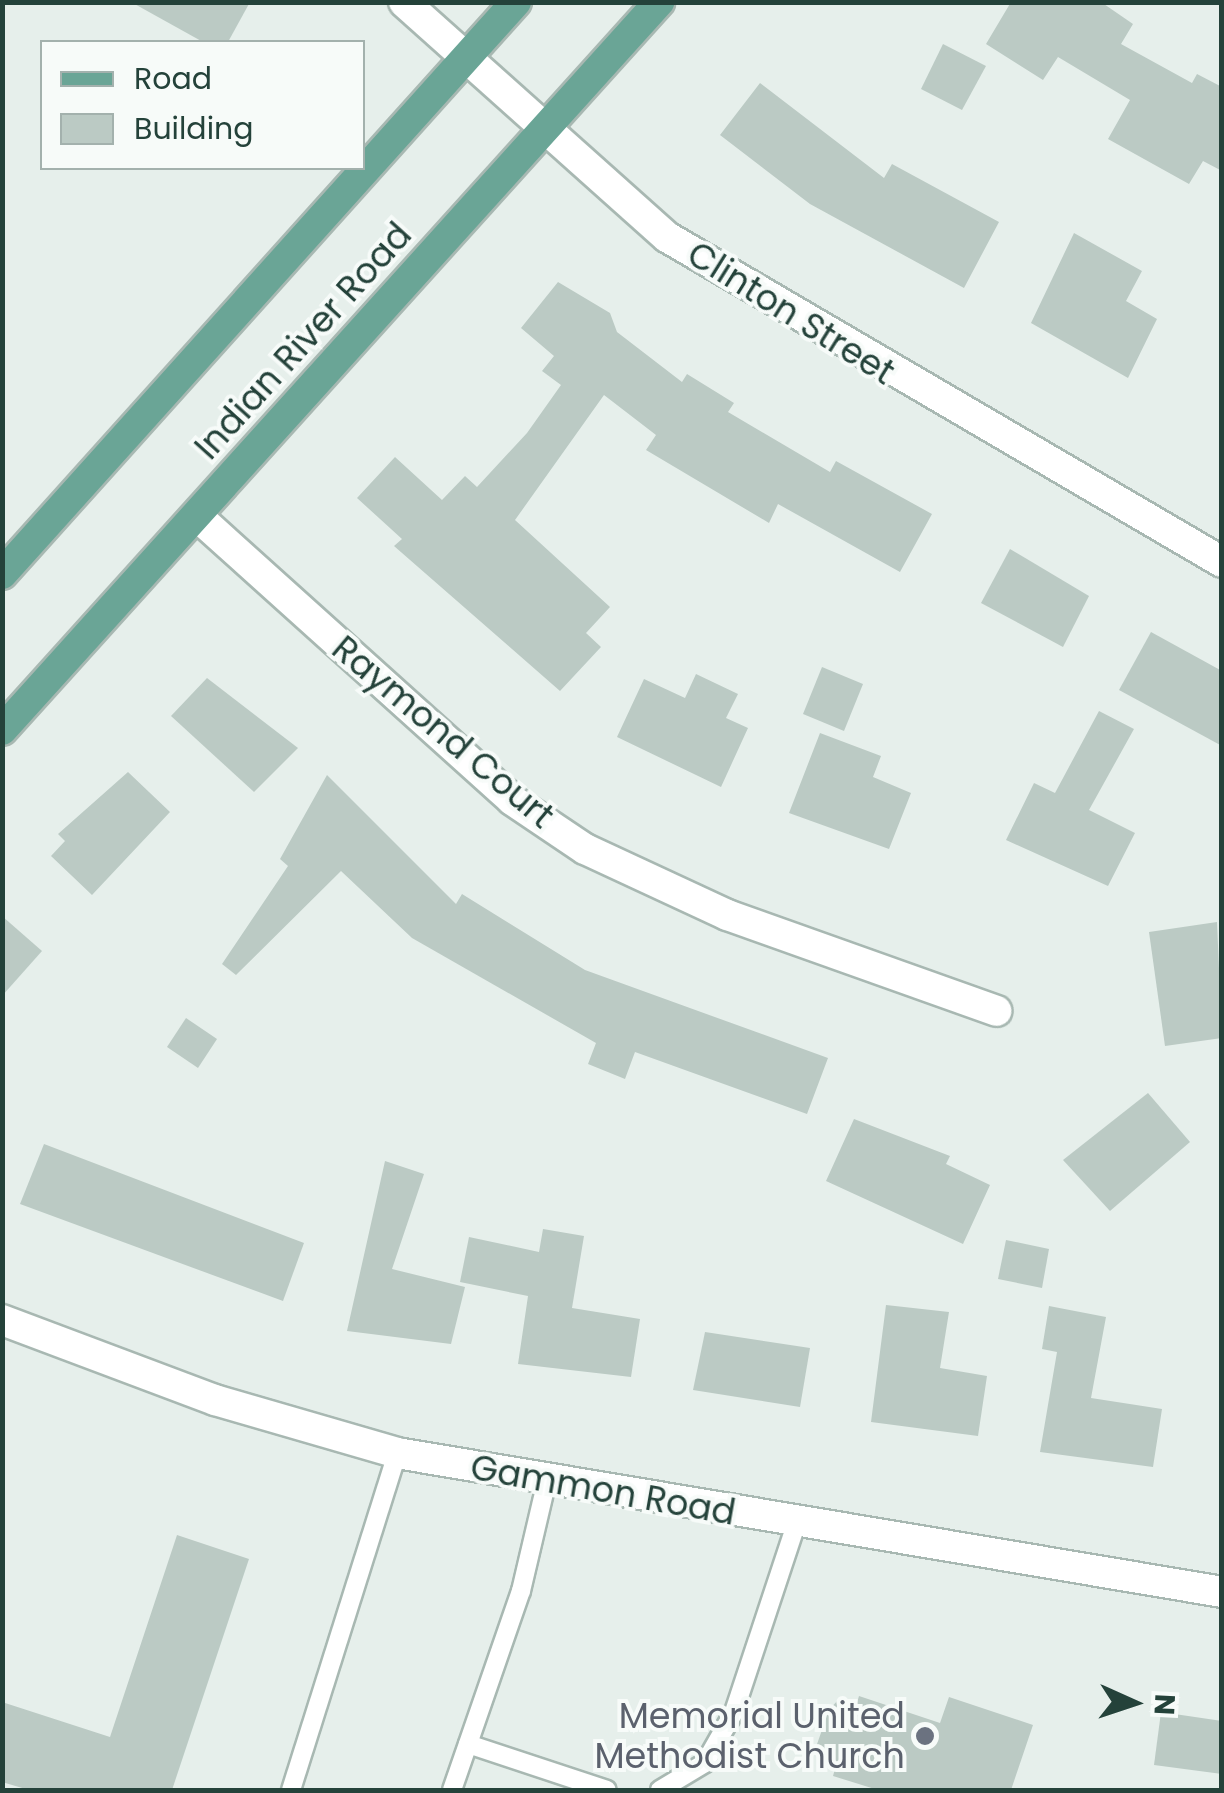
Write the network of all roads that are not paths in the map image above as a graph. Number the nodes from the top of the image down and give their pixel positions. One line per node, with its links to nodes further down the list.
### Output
1 (404, 2): 4 (street, Clinton Street)
2 (516, 2): 4 (main road, Indian River Road)
3 (659, 2): 5 (main road, Indian River Road)
4 (466, 57): 5 (street, Clinton Street); 6 (main road, Indian River Road)
5 (541, 131): 8 (main road, Indian River Road); 9 (street, Clinton Street)
6 (365, 170)
7 (365, 170): 10 (main road, Indian River Road)
8 (197, 516): 11 (main road, Indian River Road); 12 (street, Raymond Court)
9 (1222, 562)
10 (2, 574)
11 (2, 730)
12 (996, 1011)
13 (2, 1320): 14 (street, Gammon Road)
14 (396, 1453): 15 (street, Gammon Road); 19 (lane)
15 (547, 1480): 16 (street, Gammon Road); 18 (lane)
16 (796, 1525): 17 (street, Gammon Road); 22 (lane)
17 (1222, 1592)
18 (468, 1744): 20 (lane); 21 (lane)
19 (291, 1790)
20 (452, 1790)
21 (606, 1790)
22 (660, 1790)

